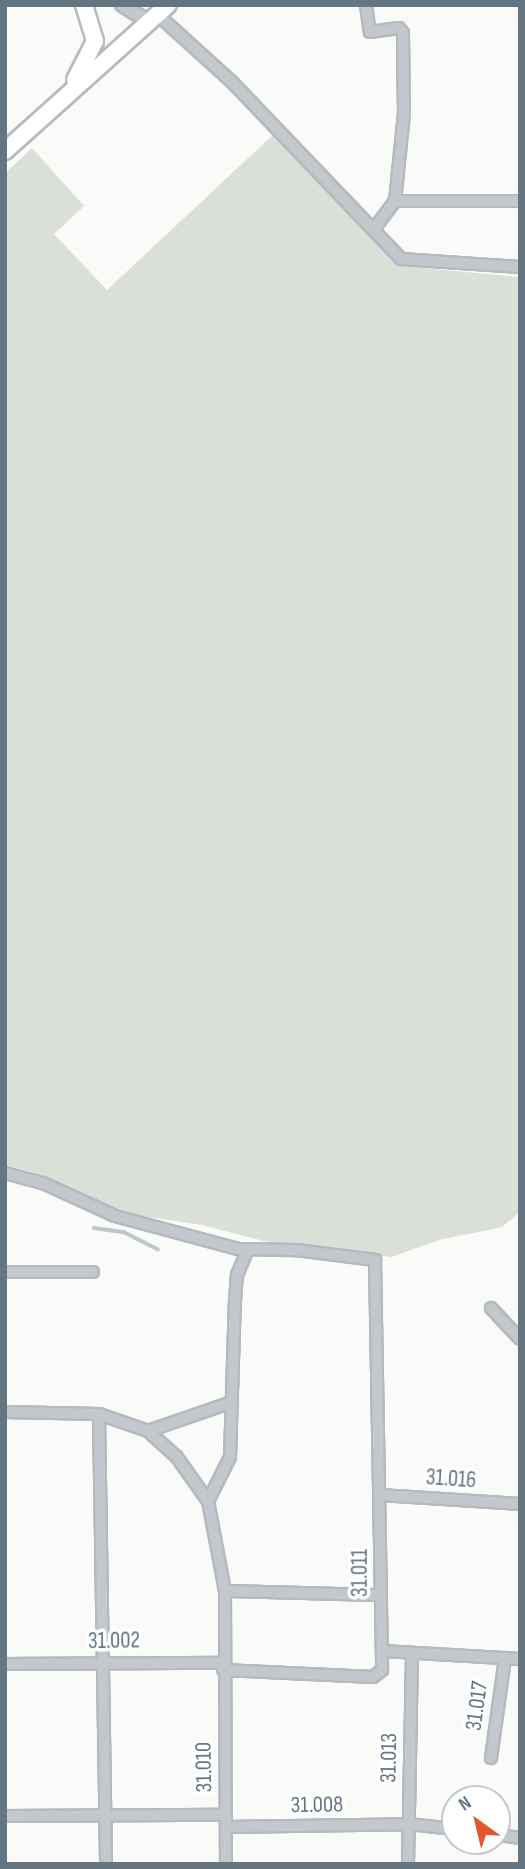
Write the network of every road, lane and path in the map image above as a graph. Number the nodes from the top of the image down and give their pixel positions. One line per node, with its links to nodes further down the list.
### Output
1 (83, 5): 5 (main road)
2 (122, 5): 4 (street)
3 (366, 5): 7 (street)
4 (158, 14): 5 (main road); 9 (street)
5 (66, 94): 6 (main road)
6 (5, 151)
7 (395, 201): 8 (street); 9 (street)
8 (520, 201)
9 (375, 228): 10 (street)
10 (520, 267)
11 (5, 1173): 12 (street)
12 (247, 1251): 17 (street); 21 (street, 31.011)
13 (5, 1272): 14 (street)
14 (93, 1272)
15 (491, 1308): 16 (street)
16 (520, 1339)
17 (232, 1402): 20 (street); 22 (street)
18 (5, 1412): 19 (street)
19 (99, 1414): 20 (street); 30 (street)
20 (148, 1431): 22 (street)
21 (380, 1496): 23 (street, 31.016); 25 (street, 31.011)
22 (208, 1500): 24 (street, 31.010)
23 (520, 1504)
24 (225, 1591): 25 (street); 32 (street, 31.010)
25 (380, 1595): 26 (street, 31.011)
26 (383, 1651): 27 (street); 32 (street, 31.002)
27 (412, 1654): 28 (street); 37 (street, 31.013)
28 (505, 1658): 29 (street); 33 (street, 31.017)
29 (520, 1659)
30 (105, 1662): 31 (street, 31.002); 32 (street, 31.002); 36 (street)
31 (5, 1664)
32 (223, 1667): 34 (street, 31.010)
33 (491, 1758)
34 (226, 1815): 36 (street); 38 (street, 31.010)
35 (5, 1816): 36 (street)
36 (106, 1818): 40 (street)
37 (408, 1824): 38 (street, 31.008); 39 (street, 31.008); 42 (street, 31.013)
38 (226, 1827): 41 (street, 31.010)
39 (441, 1828)
40 (106, 1864)
41 (226, 1864)
42 (408, 1864)

